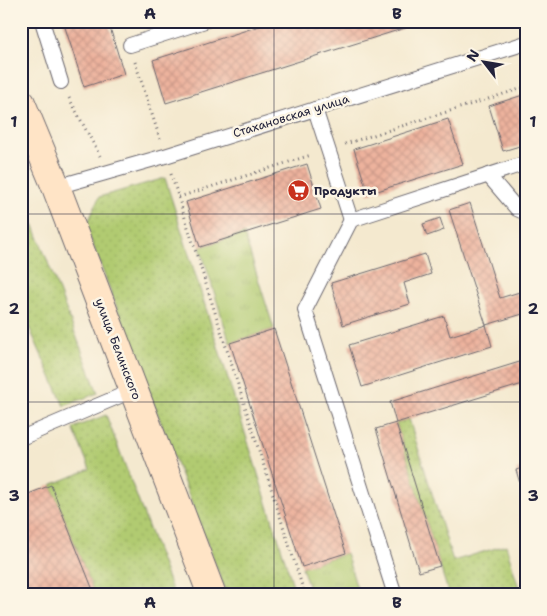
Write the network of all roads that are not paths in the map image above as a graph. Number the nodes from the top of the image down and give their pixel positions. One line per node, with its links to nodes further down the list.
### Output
1 (42, 21): 5 (lane)
2 (205, 21): 4 (lane)
3 (526, 43): 7 (lane, Стахановская улица)
4 (130, 45)
5 (61, 82)
6 (21, 103): 10 (street, улица Белинского)
7 (315, 108): 10 (lane, Стахановская улица); 12 (lane)
8 (526, 163): 9 (lane)
9 (488, 175): 11 (lane); 12 (lane)
10 (56, 187): 13 (street, улица Белинского)
11 (526, 213)
12 (350, 220): 16 (lane)
13 (134, 390): 14 (lane); 15 (street, улица Белинского)
14 (21, 438)
15 (212, 595)
16 (395, 595)

